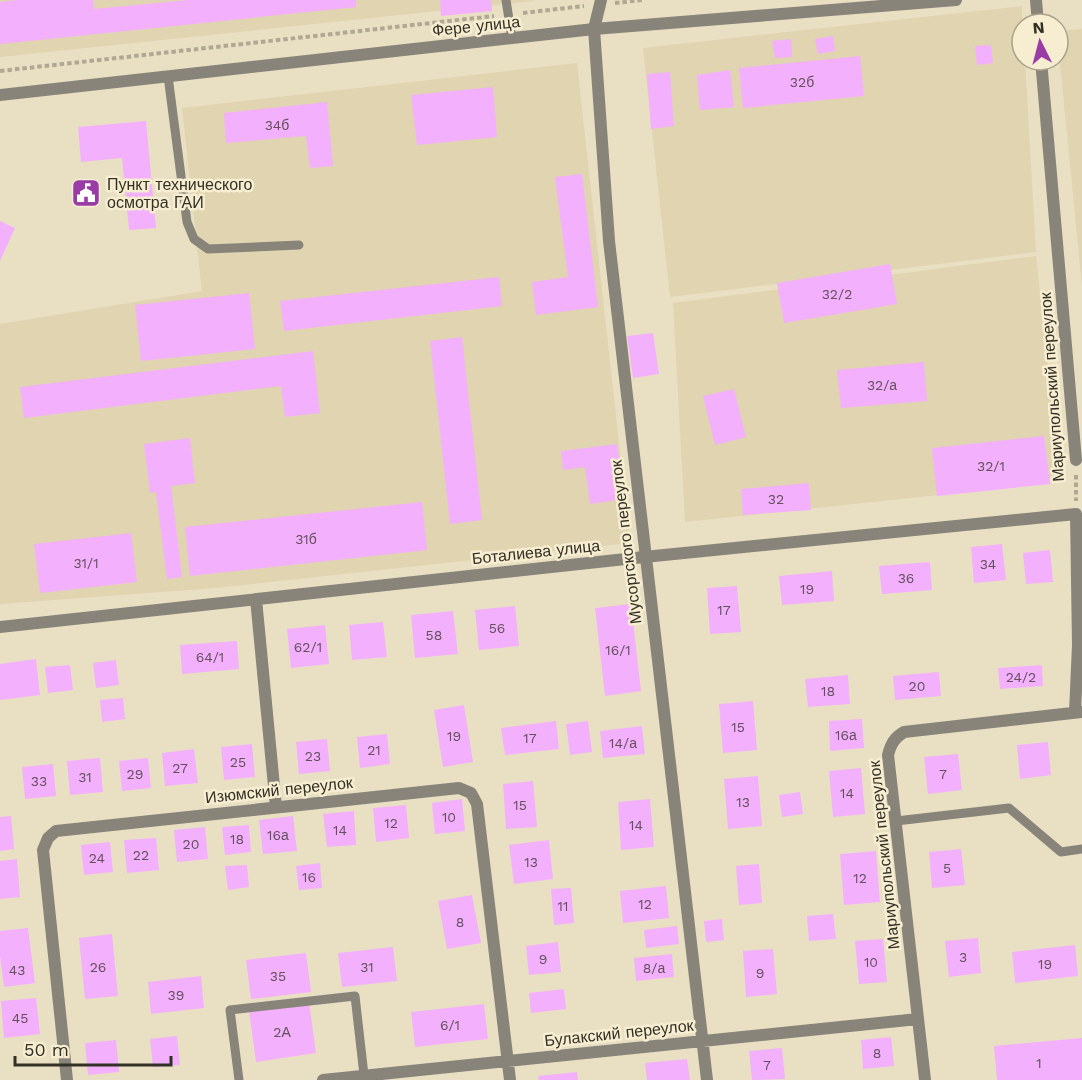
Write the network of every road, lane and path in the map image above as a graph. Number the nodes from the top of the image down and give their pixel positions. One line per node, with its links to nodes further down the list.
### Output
1 (506, 0): 5 (lane)
2 (642, 0): 4 (path)
3 (956, 0): 6 (street, Фере улица)
4 (601, 2): 5 (path); 6 (street, Мусоргского переулок)
5 (509, 15): 7 (lane); 8 (path)
6 (594, 29): 7 (street, Фере улица); 15 (street, Мусоргского переулок)
7 (512, 39): 10 (street, Фере улица)
8 (0, 71)
9 (1042, 72): 13 (street, Мариупольский переулок)
10 (168, 76): 11 (street, Фере улица); 12 (lane)
11 (0, 95)
12 (299, 245)
13 (1076, 460): 14 (path, Мариупольский переулок)
14 (1076, 514): 15 (street, Боталиева улица); 18 (street, Мариупольский переулок)
15 (644, 557): 16 (street, Боталиева улица); 23 (street, Мусоргского переулок)
16 (256, 599): 17 (street, Боталиева улица); 19 (street)
17 (0, 627)
18 (1078, 712): 20 (street, Мариупольский переулок)
19 (276, 807): 24 (street, Изюмский переулок); 26 (street, Изюмский переулок)
20 (896, 821): 21 (lane); 22 (street, Мариупольский переулок)
21 (1082, 849)
22 (918, 1019): 23 (street, Булакский переулок); 31 (street, Мариупольский переулок)
23 (701, 1041): 24 (street, Булакский переулок); 30 (street, Мусоргского переулок)
24 (508, 1060): 25 (street, Булакский переулок); 29 (street, Изюмский переулок)
25 (364, 1075): 27 (lane); 28 (street, Булакский переулок)
26 (67, 1080)
27 (238, 1080)
28 (323, 1080)
29 (510, 1080)
30 (706, 1080)
31 (925, 1080)

